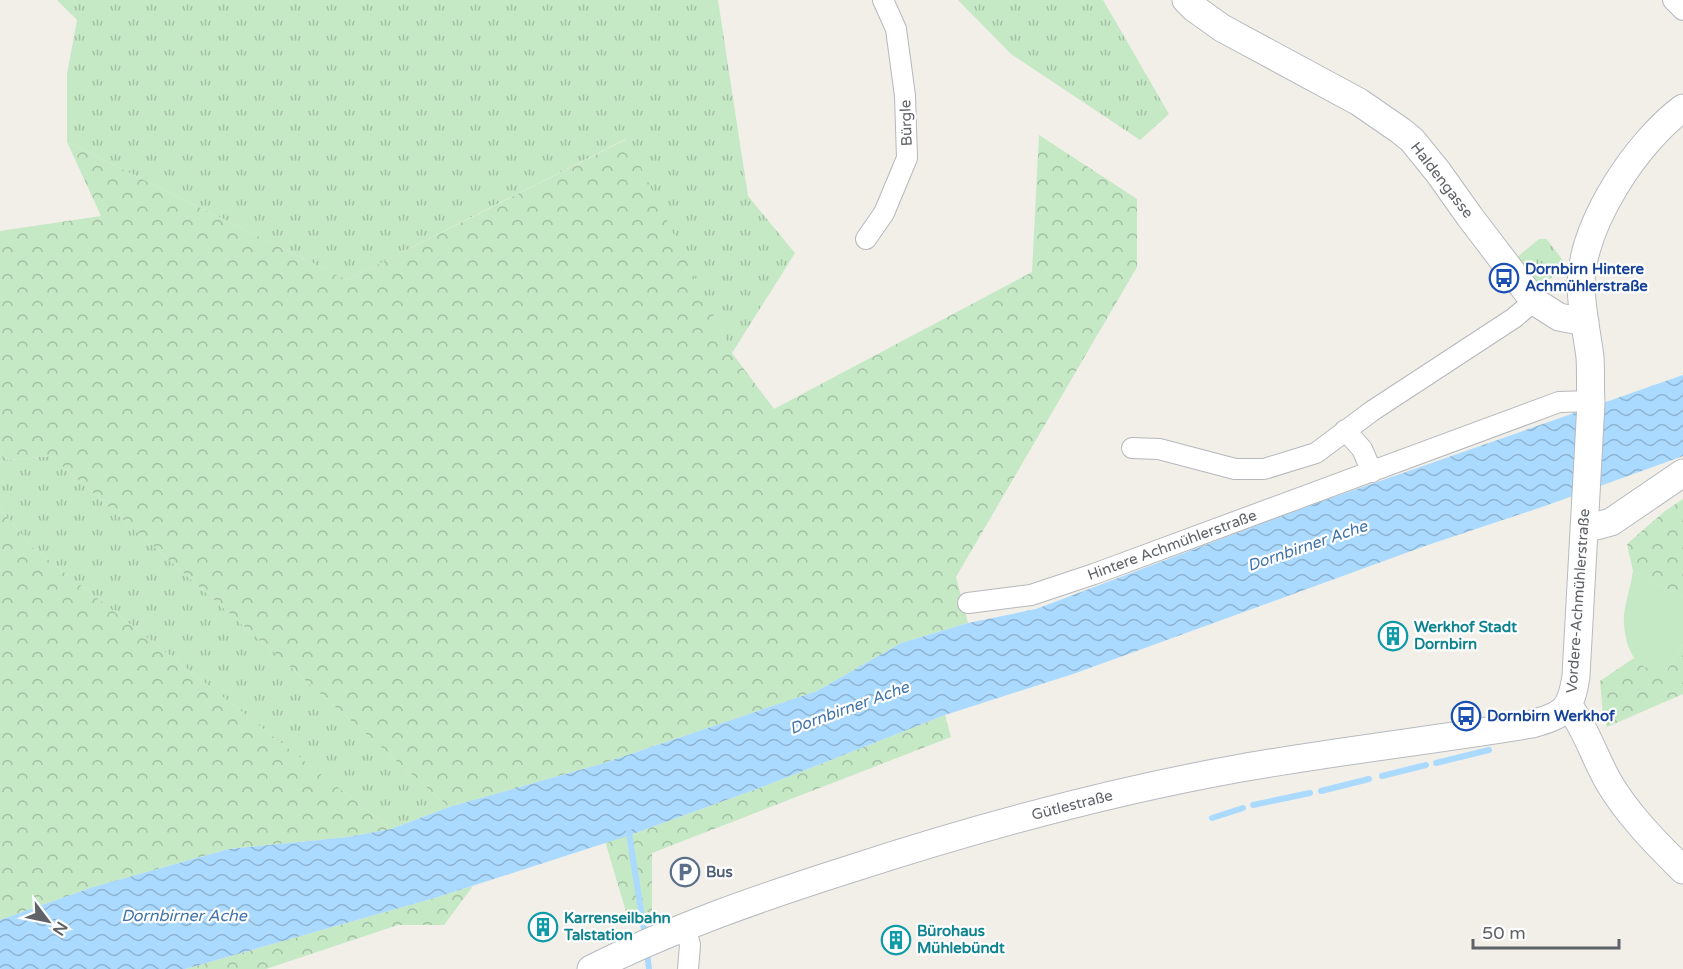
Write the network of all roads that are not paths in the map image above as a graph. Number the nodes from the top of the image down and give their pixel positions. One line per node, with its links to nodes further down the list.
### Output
1 (883, 0): 6 (street, Bürgle)
2 (1186, 0): 7 (street, Haldengasse)
3 (1673, 0): 4 (street)
4 (1683, 10)
5 (1683, 108): 8 (street)
6 (866, 240)
7 (1534, 301): 8 (street, Haldengasse); 10 (street)
8 (1585, 322): 9 (street, Vordere-Achmühlerstraße)
9 (1591, 399): 12 (street, Hintere Achmühlerstraße); 14 (street, Vordere-Achmühlerstraße)
10 (1345, 430): 11 (street); 12 (street)
11 (1132, 448)
12 (1372, 472): 15 (street, Hintere Achmühlerstraße)
13 (1683, 473): 14 (street)
14 (1584, 513): 16 (street, Vordere-Achmühlerstraße)
15 (968, 603)
16 (1569, 706): 17 (street, Vordere-Achmühlerstraße); 18 (street, Gütlestraße)
17 (1683, 870)
18 (685, 926): 19 (street, Gütlestraße); 20 (street)
19 (591, 969)
20 (688, 969)

